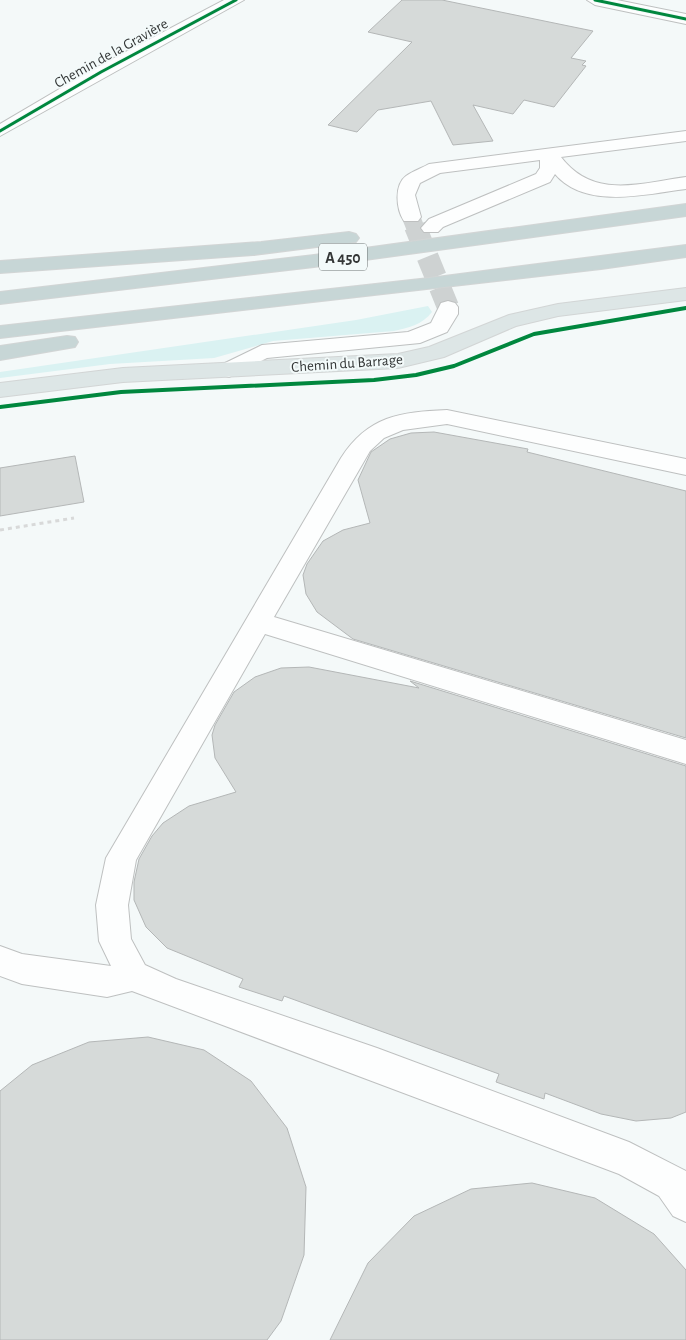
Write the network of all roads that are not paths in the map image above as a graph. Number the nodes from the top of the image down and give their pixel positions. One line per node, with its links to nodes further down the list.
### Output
1 (236, 0): 4 (street, Chemin de la Gravière)
2 (595, 0): 3 (street)
3 (686, 18)
4 (0, 131)
5 (686, 136): 6 (street)
6 (550, 154): 7 (street); 10 (street); 11 (street)
7 (686, 182)
8 (686, 199): 11 (highway)
9 (686, 210): 18 (highway, A 450)
10 (411, 217)
11 (431, 228): 12 (highway)
12 (260, 248): 14 (highway); 15 (highway)
13 (686, 250): 16 (highway, A 450)
14 (0, 267)
15 (0, 279)
16 (402, 287): 20 (highway, A 450); 21 (highway)
17 (686, 294): 22 (main road, Chemin du Barrage)
18 (0, 298)
19 (448, 307): 22 (street)
20 (0, 332)
21 (0, 352)
22 (229, 370): 23 (main road, Chemin du Barrage)
23 (0, 390)
24 (686, 467): 25 (street)
25 (258, 622): 26 (street); 28 (street)
26 (686, 752)
27 (0, 961): 28 (street)
28 (133, 976): 29 (street)
29 (681, 1189)

